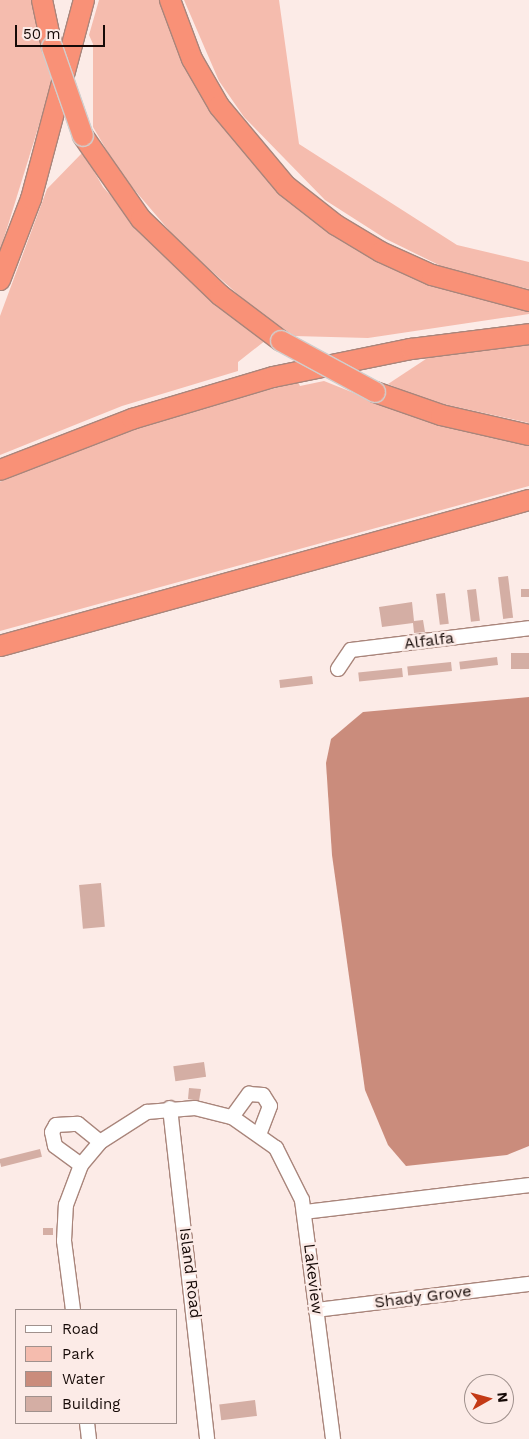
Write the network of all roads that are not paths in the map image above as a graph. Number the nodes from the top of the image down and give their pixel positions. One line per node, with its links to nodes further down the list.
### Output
1 (42, 0): 7 (highway, bridge)
2 (84, 0): 4 (highway)
3 (170, 0): 5 (highway)
4 (0, 280)
5 (529, 301)
6 (529, 334): 8 (highway)
7 (529, 435)
8 (0, 470)
9 (529, 500): 11 (highway)
10 (529, 628): 12 (lane, Alfalfa)
11 (0, 646)
12 (338, 669)
13 (170, 1108): 14 (lane, Lakeview); 16 (lane, Lakeview); 25 (lane, Island Road)
14 (232, 1117): 15 (lane, Lakeview); 15 (lane)
15 (260, 1132): 19 (lane, Lakeview)
16 (100, 1142): 17 (lane, Lakeview); 17 (lane)
17 (81, 1165): 21 (lane, Lakeview)
18 (529, 1185): 19 (lane)
19 (304, 1212): 22 (lane, Lakeview)
20 (529, 1284): 22 (lane, Shady Grove)
21 (73, 1309)
22 (316, 1310): 26 (lane, Lakeview)
23 (87, 1424): 24 (lane)
24 (89, 1439)
25 (207, 1439)
26 (333, 1439)

